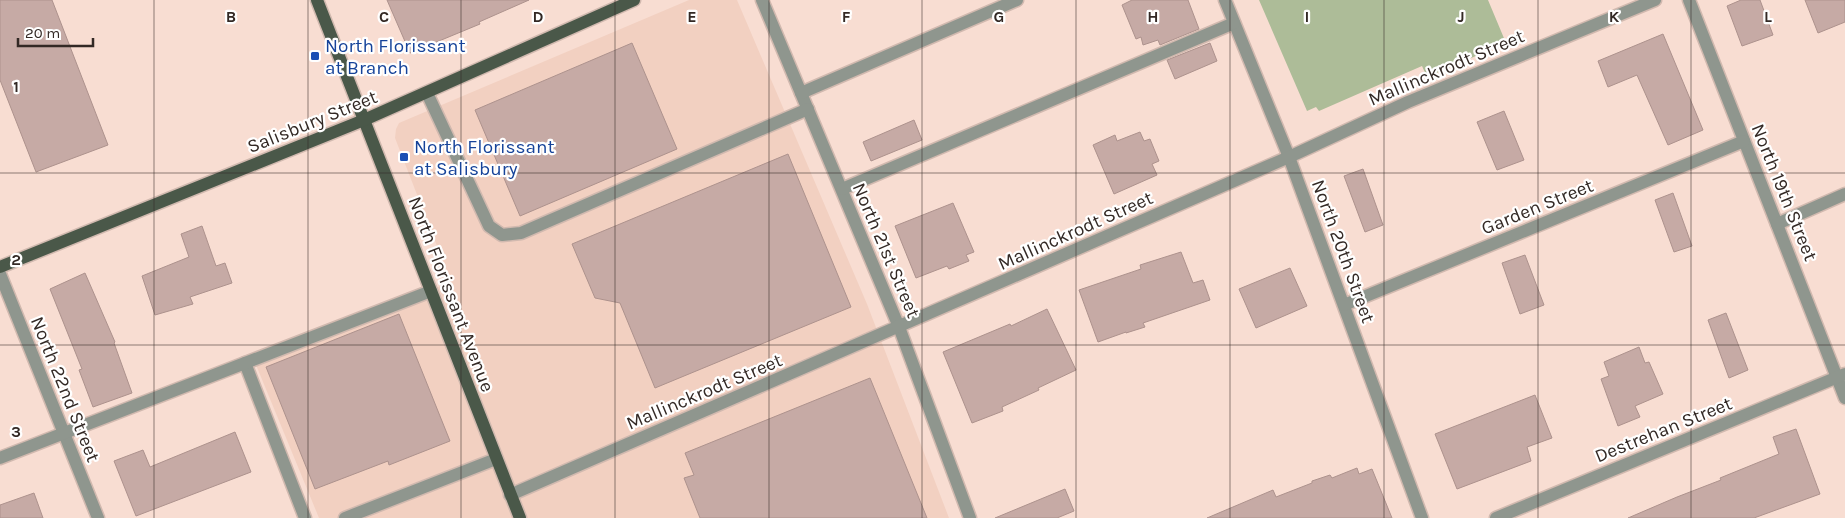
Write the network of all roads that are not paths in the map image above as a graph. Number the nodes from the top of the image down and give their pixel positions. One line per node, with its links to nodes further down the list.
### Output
1 (317, 0): 12 (main road, North Florissant Avenue)
2 (634, 0): 10 (main road, Salisbury Street)
3 (762, 0): 9 (street, North 21st Street)
4 (1017, 0): 9 (street)
5 (1225, 0): 8 (street, North 20th Street)
6 (1655, 0): 14 (street, Mallinckrodt Street)
7 (1688, 0): 13 (street, North 19th Street)
8 (1234, 23): 14 (street, North 20th Street); 15 (street)
9 (801, 92): 11 (street, North 21st Street)
10 (427, 93): 11 (street); 12 (main road, Salisbury Street)
11 (808, 109): 15 (street, North 21st Street)
12 (364, 120): 18 (main road, Salisbury Street); 20 (main road, North Florissant Avenue)
13 (1744, 141): 17 (street, North 19th Street); 21 (street, Garden Street)
14 (1288, 157): 21 (street, North 20th Street); 22 (street, Mallinckrodt Street)
15 (842, 190): 22 (street, North 21st Street)
16 (1845, 194): 17 (street)
17 (1777, 224): 24 (street, North 19th Street)
18 (0, 267)
19 (0, 274): 26 (street, North 22nd Street)
20 (431, 291): 23 (street); 28 (main road, North Florissant Avenue)
21 (1344, 306): 35 (street, North 20th Street)
22 (899, 327): 29 (street, Mallinckrodt Street); 34 (street, North 21st Street)
23 (245, 363): 26 (street); 31 (street)
24 (1841, 376): 25 (street, North 19th Street); 36 (street, Destrehan Street)
25 (1845, 398)
26 (64, 433): 27 (street); 30 (street, North 22nd Street)
27 (0, 458)
28 (496, 459): 29 (main road, North Florissant Avenue); 32 (street)
29 (510, 495): 33 (main road, North Florissant Avenue)
30 (98, 518)
31 (305, 518)
32 (345, 518)
33 (520, 518)
34 (970, 518)
35 (1422, 518)
36 (1496, 518)

